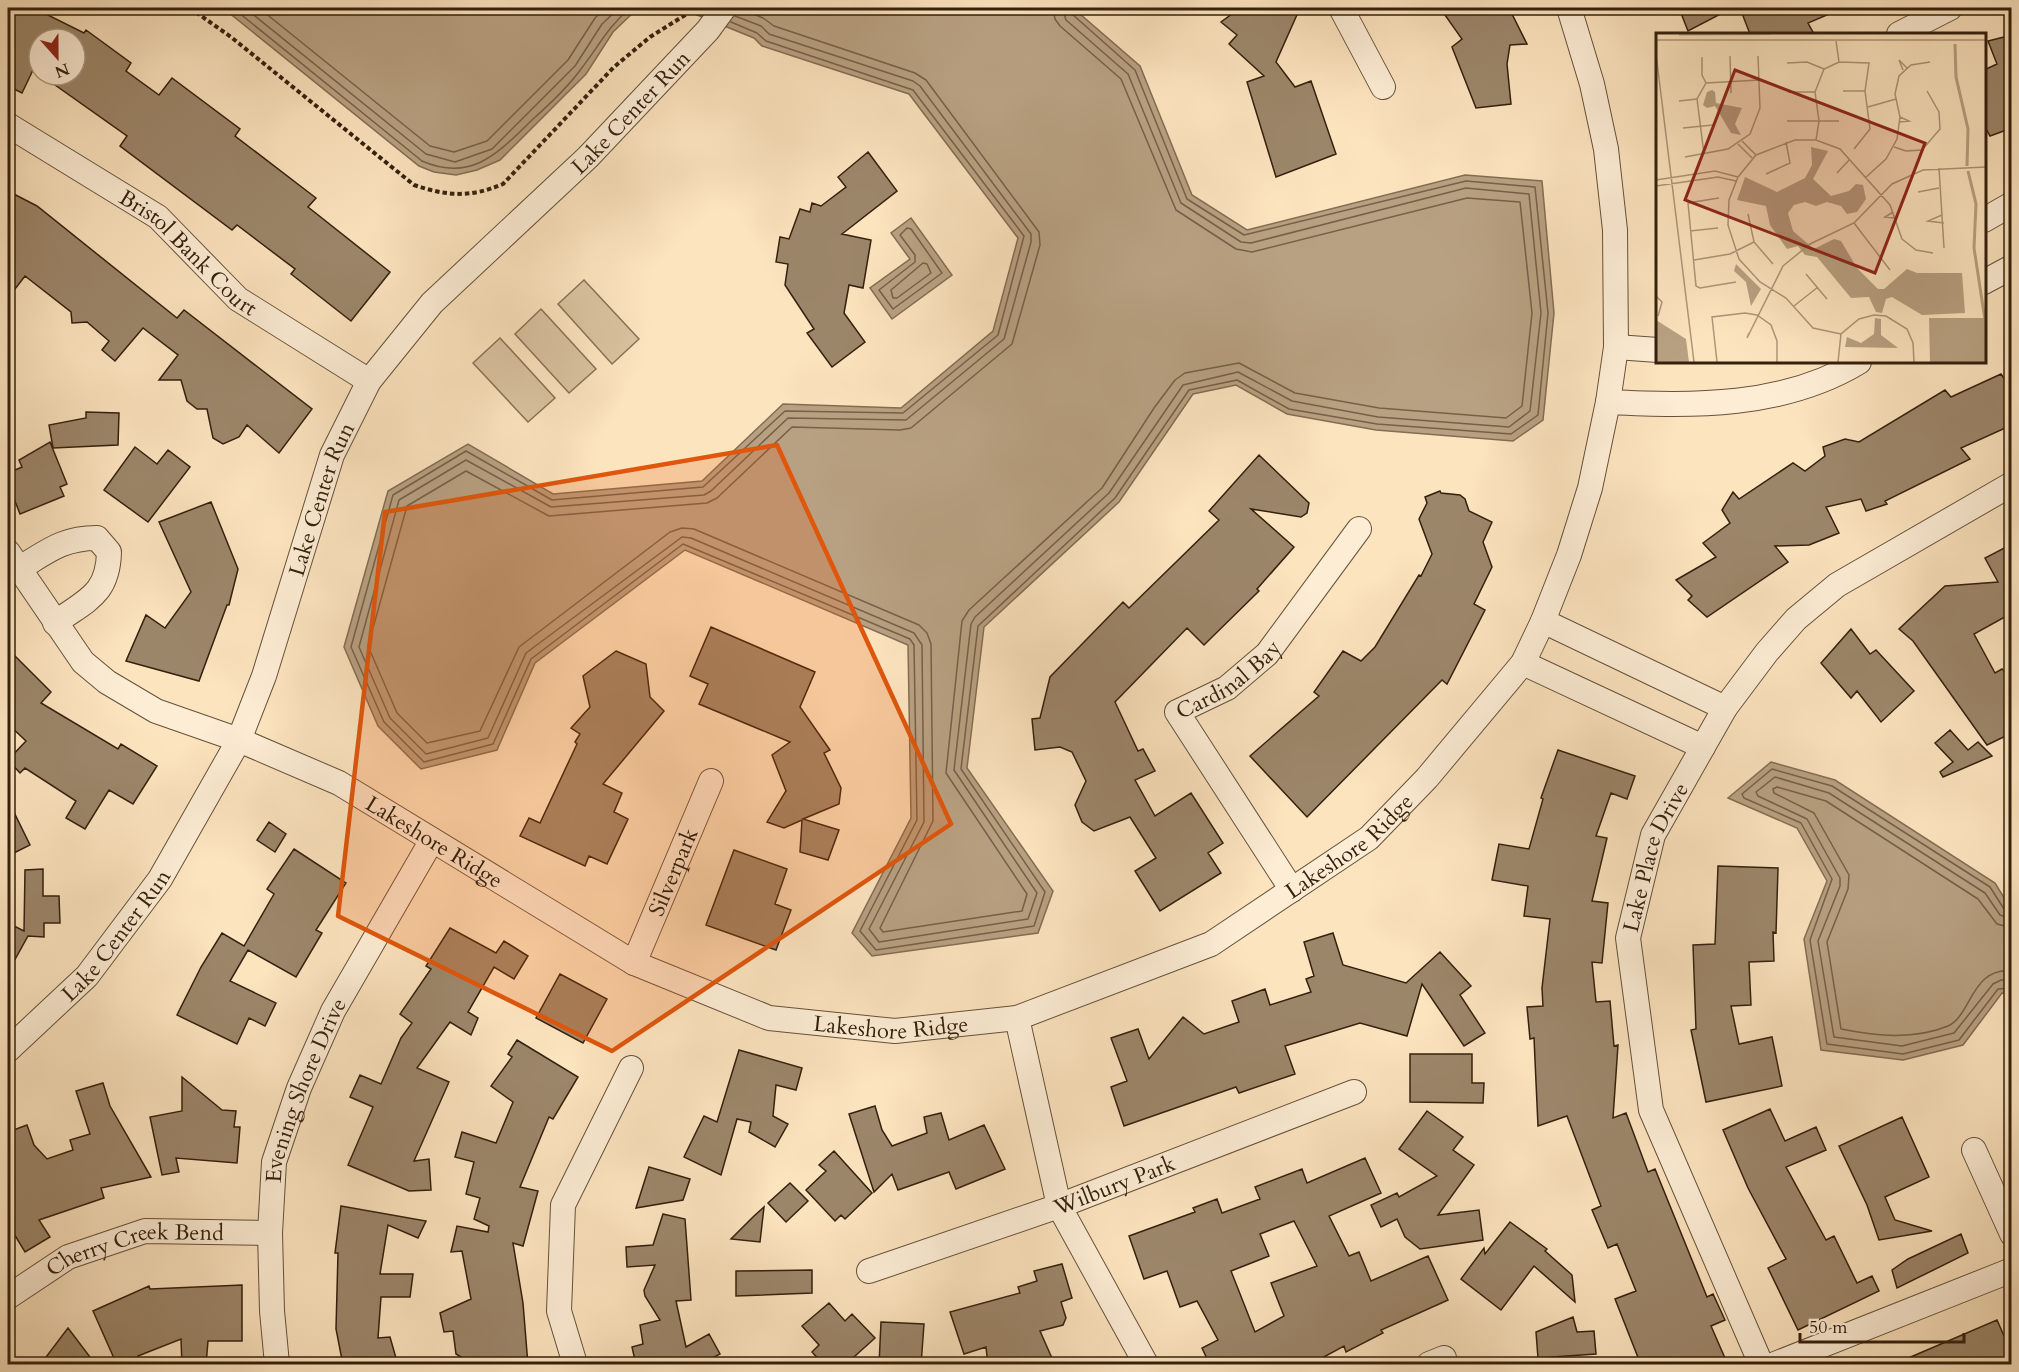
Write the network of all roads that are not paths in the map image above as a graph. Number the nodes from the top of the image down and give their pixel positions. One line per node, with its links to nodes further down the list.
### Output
1 (724, 8): 15 (street, Lake Center Run)
2 (1341, 8): 6 (street)
3 (1569, 8): 12 (street, Lakeshore Ridge)
4 (1950, 8): 5 (street)
5 (1901, 33)
6 (1383, 87)
7 (8, 125): 15 (street, Bristol Bank Court)
8 (2012, 204): 9 (street)
9 (1986, 219)
10 (2012, 267): 11 (street)
11 (1986, 281)
12 (1616, 347): 13 (street); 16 (street, Lakeshore Ridge)
13 (1656, 350)
14 (1857, 363): 16 (street)
15 (369, 381): 24 (street, Lake Center Run)
16 (1608, 402): 20 (street, Lakeshore Ridge)
17 (2008, 494): 23 (street, Lake Place Drive)
18 (1359, 529): 28 (street, Cardinal Bay)
19 (14, 560): 21 (street, Lakeshore Ridge); 21 (street)
20 (1543, 621): 22 (street, Lakeshore Ridge); 23 (street)
21 (55, 624): 24 (street, Lakeshore Ridge)
22 (1522, 663): 25 (street); 28 (street, Lakeshore Ridge)
23 (1725, 708): 25 (street, Lake Place Drive)
24 (239, 740): 27 (street, Lakeshore Ridge); 31 (street, Lake Center Run)
25 (1703, 747): 44 (street, Lake Place Drive)
26 (711, 781): 29 (street, Silverpark)
27 (432, 840): 29 (street, Lakeshore Ridge); 36 (street, Evening Shore Drive)
28 (1292, 890): 30 (street, Lakeshore Ridge)
29 (634, 963): 30 (street, Lakeshore Ridge)
30 (1017, 1018): 35 (street)
31 (8, 1050)
32 (631, 1068): 42 (street)
33 (1354, 1092): 35 (street, Wilbury Park)
34 (1974, 1150): 37 (street)
35 (1059, 1206): 39 (street, Wilbury Park); 43 (street)
36 (270, 1233): 40 (street, Cherry Creek Bend); 41 (street, Evening Shore Drive)
37 (2012, 1234)
38 (2012, 1270): 45 (street)
39 (869, 1271)
40 (8, 1297)
41 (277, 1365)
42 (575, 1365)
43 (1146, 1365)
44 (1761, 1365)
45 (1775, 1365)

